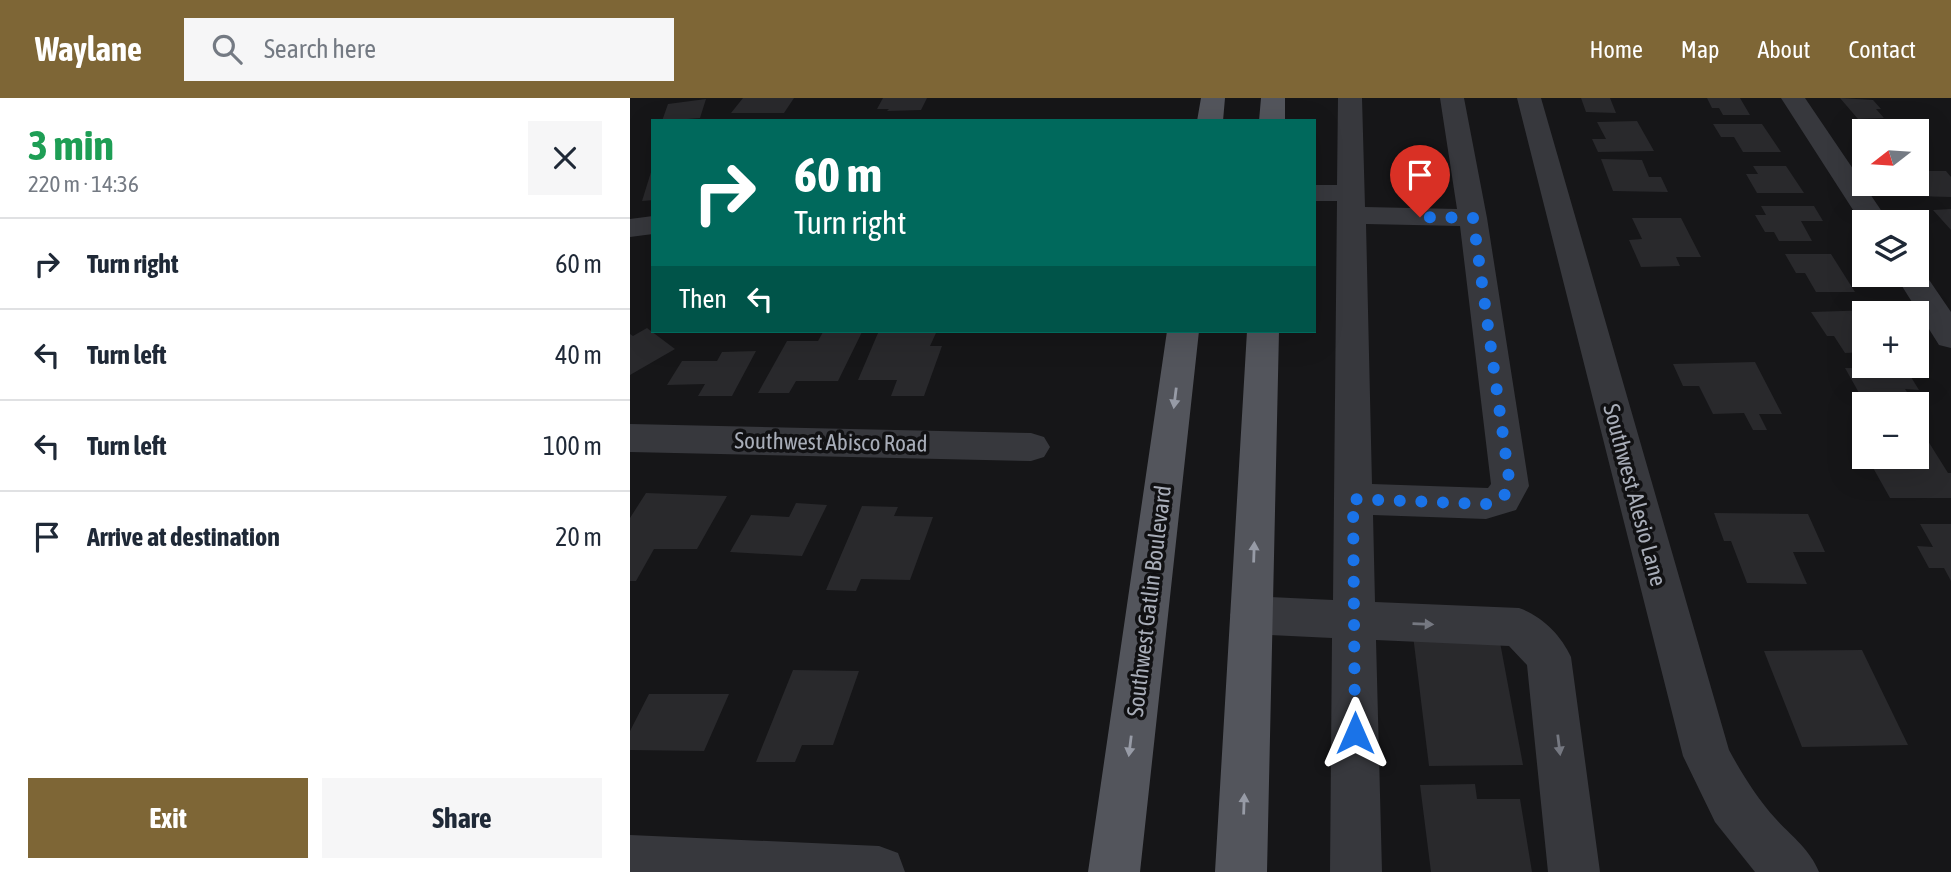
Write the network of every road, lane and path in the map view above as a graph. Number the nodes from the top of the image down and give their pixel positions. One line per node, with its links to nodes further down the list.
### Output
1 (1213, 98): 7 (main road)
2 (1273, 98): 8 (main road)
3 (1350, 98): 10 (street)
4 (1452, 98): 12 (street)
5 (1529, 98): 25 (street, Southwest Alesio Lane)
6 (1793, 98): 11 (street)
7 (1210, 119)
8 (1272, 119)
9 (1316, 194): 10 (street)
10 (1350, 204): 12 (street); 21 (street)
11 (1867, 210)
12 (1473, 218): 21 (street)
13 (651, 225): 14 (street)
14 (630, 228)
15 (1918, 287): 18 (street)
16 (1183, 333): 27 (main road, Southwest Gatlin Boulevard, one-way to 27)
17 (1263, 333): 22 (main road, one-way to 17)
18 (1951, 337)
19 (630, 438): 20 (street, Southwest Abisco Road)
20 (1031, 447)
21 (1353, 499): 23 (street)
22 (1252, 615): 23 (street); 28 (main road, one-way to 22)
23 (1354, 621): 29 (street); 30 (street, one-way to 30)
24 (630, 860): 26 (street)
25 (1791, 870)
26 (879, 872)
27 (1114, 872)
28 (1241, 872)
29 (1356, 872)
30 (1574, 872)

